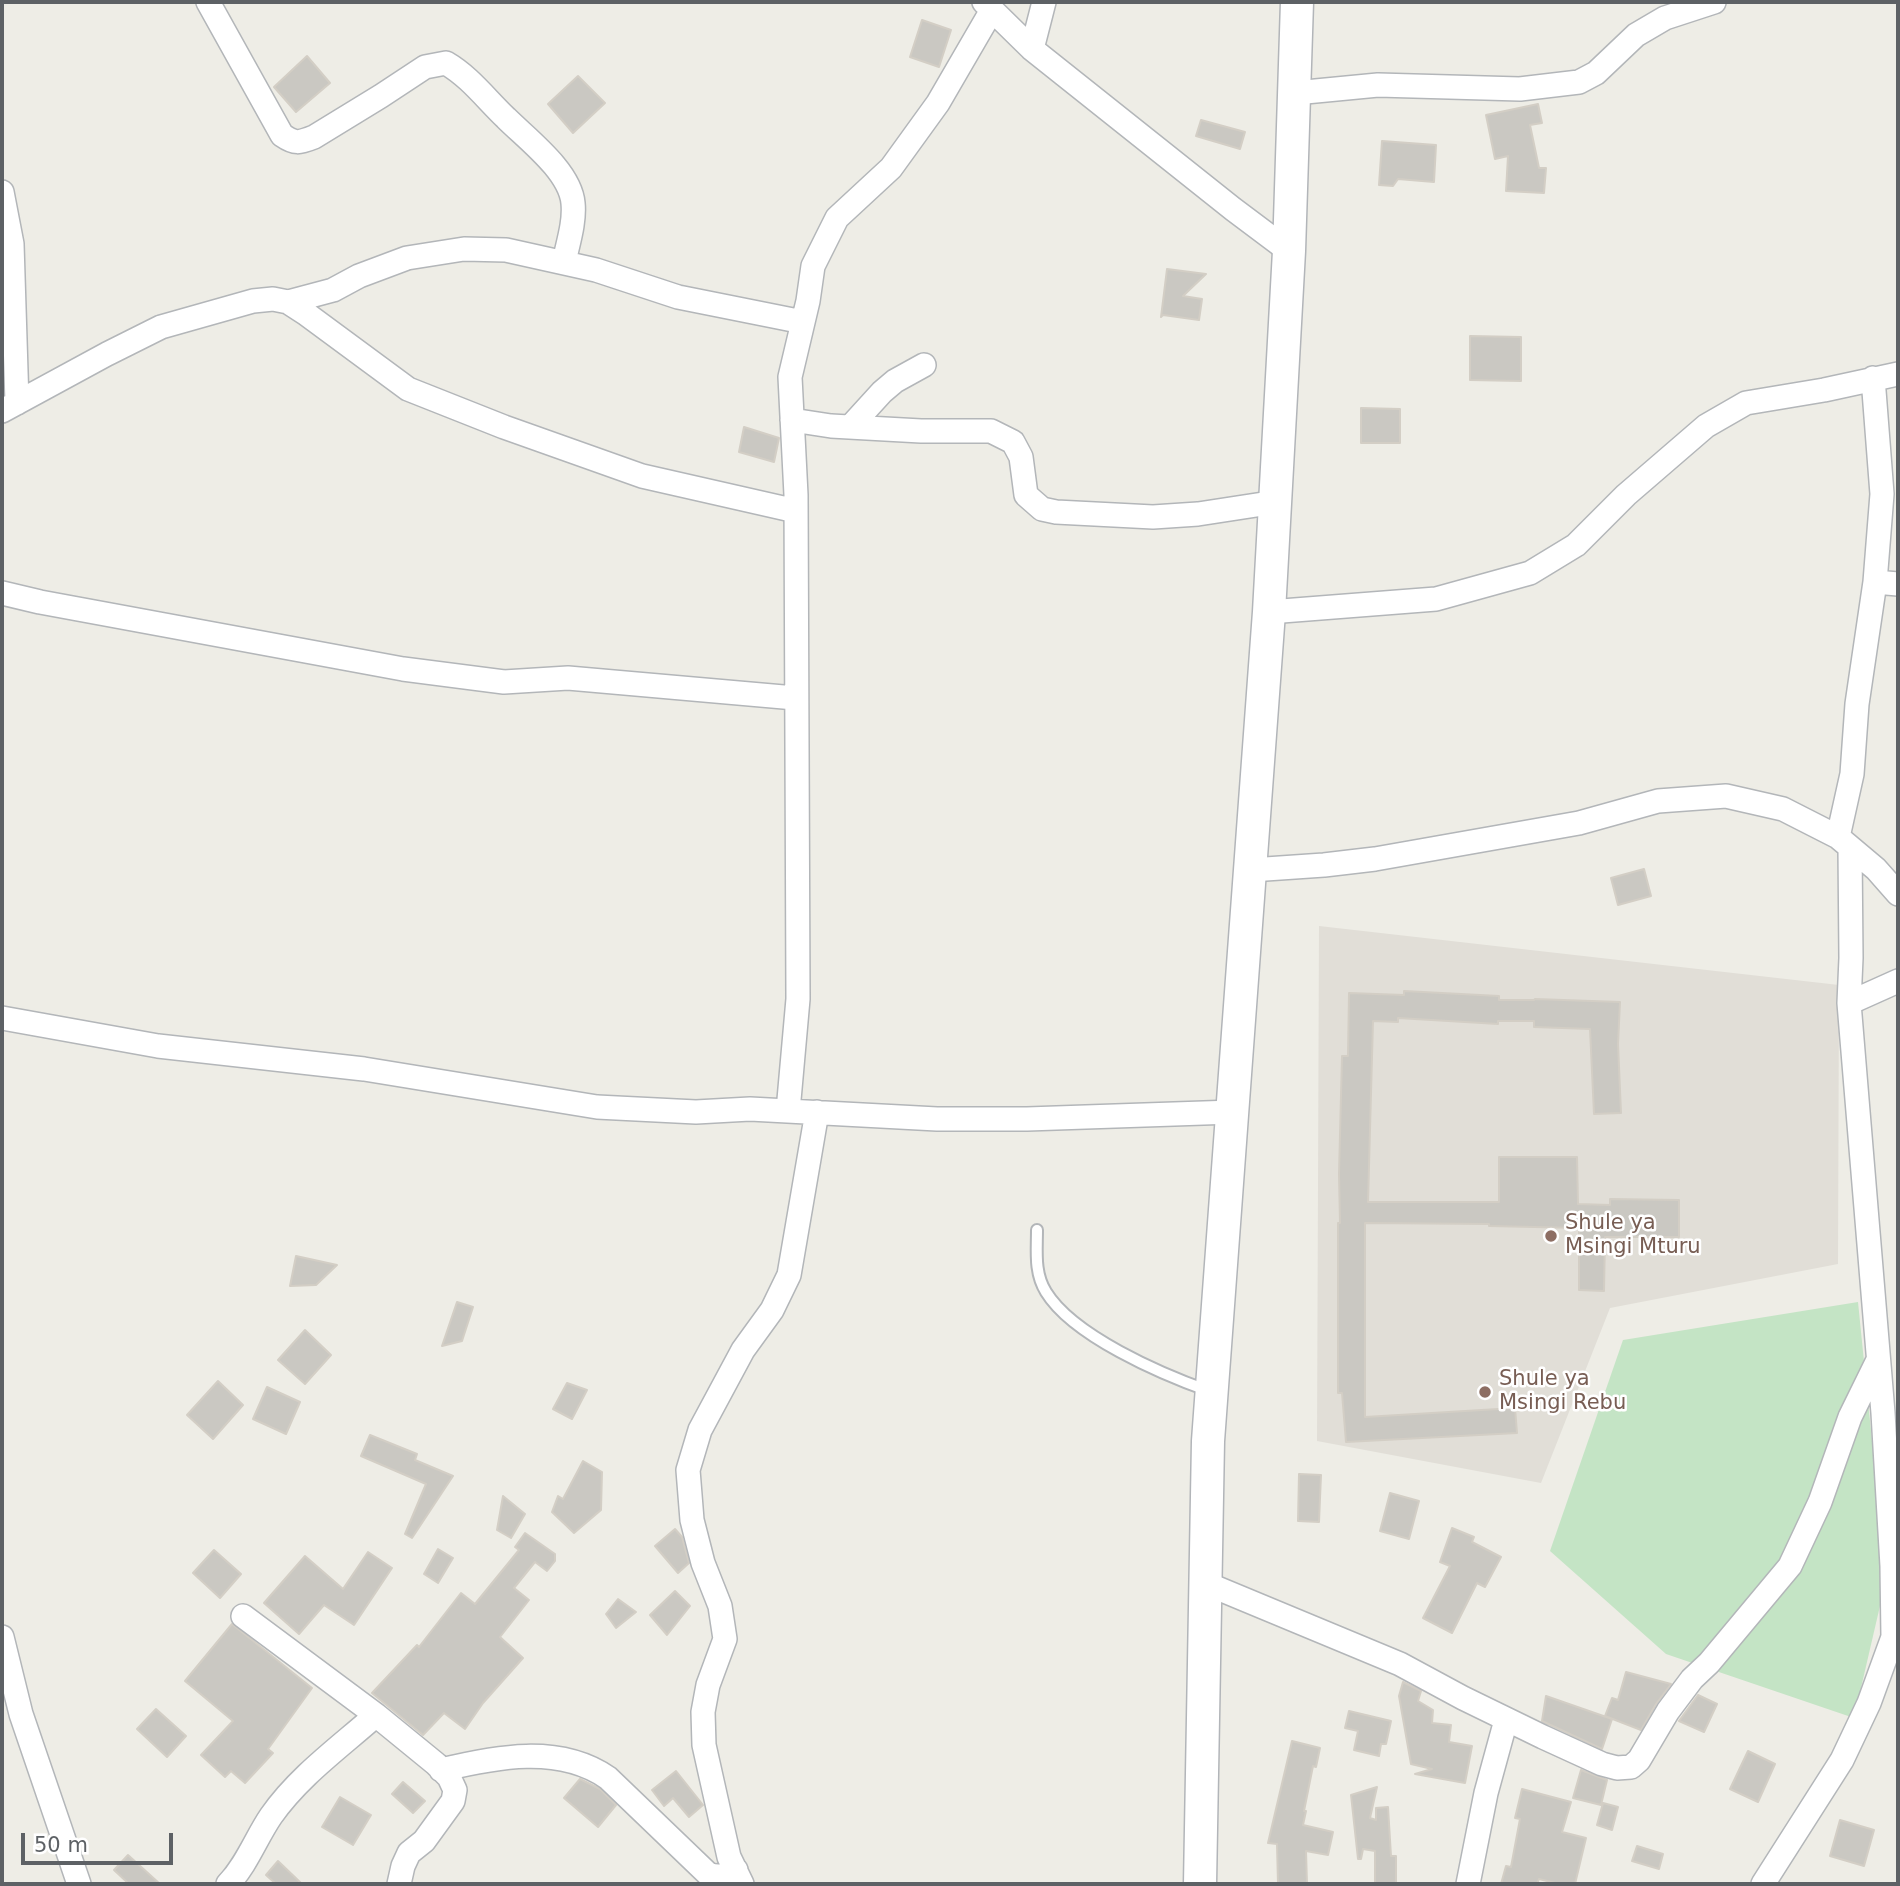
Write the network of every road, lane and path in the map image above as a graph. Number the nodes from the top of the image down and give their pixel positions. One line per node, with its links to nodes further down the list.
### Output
1 (208, 2): 10 (street)
2 (1044, 2): 6 (street)
3 (1297, 2): 7 (main road)
4 (1714, 2): 7 (street)
5 (988, 6): 6 (street); 12 (street)
6 (1032, 49): 9 (street)
7 (1295, 93): 9 (main road)
8 (2, 192): 16 (street)
9 (1289, 251): 19 (main road)
10 (564, 262): 11 (street); 12 (street)
11 (288, 302): 16 (street); 20 (street)
12 (803, 322): 17 (street)
13 (923, 365): 18 (street)
14 (1898, 374): 15 (street)
15 (1873, 378): 21 (street); 23 (street)
16 (9, 407)
17 (792, 420): 18 (street); 20 (street)
18 (851, 426): 19 (street)
19 (1276, 502): 23 (main road)
20 (796, 510): 24 (street)
21 (1887, 583): 25 (street)
22 (2, 593): 24 (street)
23 (1269, 612): 26 (main road)
24 (795, 698): 31 (street)
25 (1844, 843): 26 (street); 27 (street); 29 (street)
26 (1251, 870): 33 (main road)
27 (1898, 894)
28 (1898, 981): 29 (street)
29 (1849, 1003): 35 (street)
30 (2, 1018): 31 (street)
31 (788, 1111): 32 (street)
32 (817, 1112): 33 (street); 43 (street)
33 (1233, 1112): 36 (main road)
34 (1037, 1230): 36 (lane)
35 (1878, 1360): 41 (street); 49 (street)
36 (1211, 1392): 37 (main road)
37 (1205, 1583): 41 (street); 47 (main road)
38 (243, 1616): 40 (street)
39 (2, 1637): 44 (street)
40 (376, 1715): 42 (street); 45 (street)
41 (1506, 1720): 48 (street)
42 (441, 1770): 43 (street); 46 (street)
43 (739, 1877)
44 (79, 1884)
45 (228, 1884)
46 (400, 1884)
47 (1200, 1884)
48 (1468, 1884)
49 (1763, 1884)

